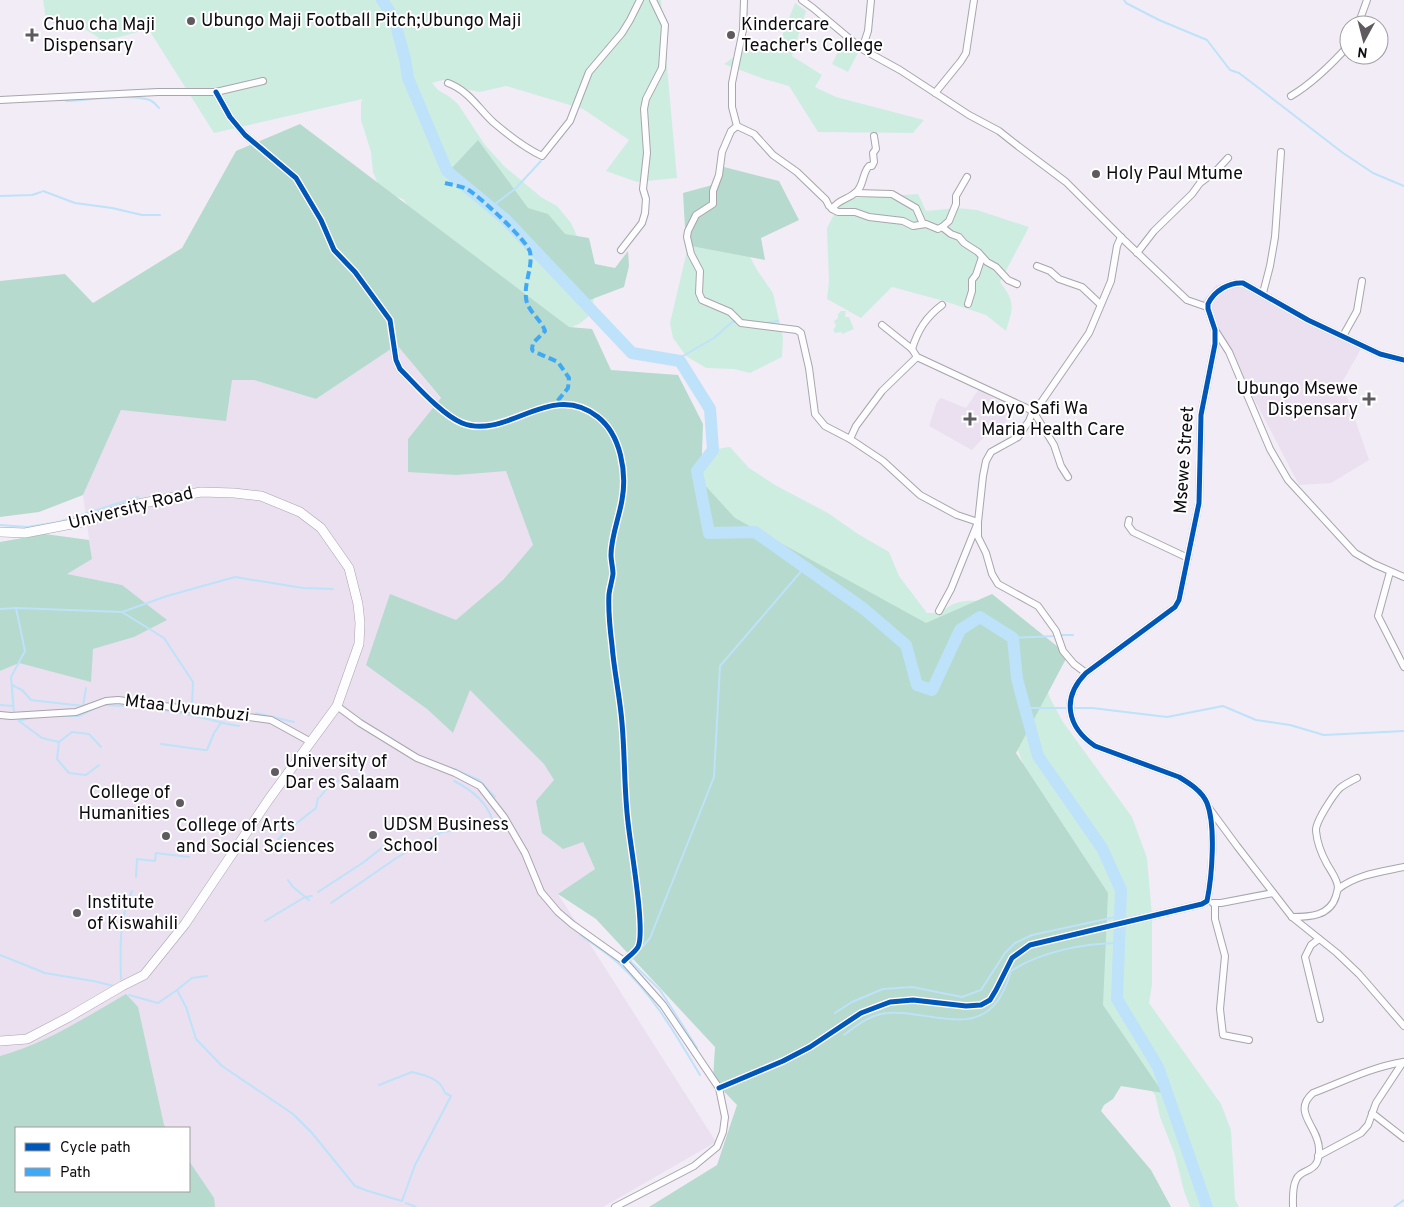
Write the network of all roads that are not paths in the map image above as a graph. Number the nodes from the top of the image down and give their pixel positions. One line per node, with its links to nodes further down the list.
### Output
1 (640, 0): 12 (street)
2 (653, 0): 27 (street)
3 (744, 0): 17 (street)
4 (802, 0): 9 (street)
5 (871, 0): 9 (street)
6 (974, 0): 14 (street)
7 (1367, 0): 8 (street)
8 (1362, 15)
9 (862, 49): 14 (street)
10 (1339, 55): 15 (street)
11 (262, 81): 13 (street)
12 (448, 83)
13 (216, 92): 16 (street); 68 (street)
14 (935, 93): 26 (street)
15 (1291, 96)
16 (0, 100)
17 (737, 126): 23 (street); 45 (street)
18 (874, 136): 22 (street)
19 (1281, 152): 33 (street)
20 (1228, 158): 28 (street)
21 (967, 178): 25 (street)
22 (856, 193): 23 (street); 24 (street)
23 (832, 208): 24 (street)
24 (923, 224): 25 (street)
25 (942, 228): 29 (street)
26 (1120, 237): 28 (street); 35 (street)
27 (621, 250)
28 (1137, 253): 37 (street)
29 (982, 257): 32 (street); 34 (street)
30 (1037, 266): 35 (street)
31 (1362, 281): 40 (street)
32 (1017, 284)
33 (1263, 293): 37 (street); 40 (street)
34 (968, 304)
35 (1100, 304): 44 (street)
36 (942, 305): 41 (street)
37 (1207, 307): 39 (street, Msewe Street)
38 (882, 325): 41 (street)
39 (1215, 330): 50 (street, Msewe Street); 51 (street)
40 (1343, 336): 43 (street)
41 (912, 349): 42 (street)
42 (917, 358): 44 (street); 45 (street)
43 (1404, 360)
44 (1033, 412): 46 (street); 48 (street)
45 (850, 439): 48 (street)
46 (1068, 477)
47 (1129, 520): 50 (street)
48 (978, 522): 53 (street); 55 (street)
49 (0, 532): 56 (street, University Road)
50 (1188, 558): 55 (street, Msewe Street)
51 (1390, 572): 52 (street); 54 (street)
52 (1404, 577)
53 (939, 611)
54 (1404, 667)
55 (1086, 673): 60 (street, Msewe Street)
56 (337, 706): 58 (street, University Road); 68 (street)
57 (0, 715): 58 (street, Mtaa Uvumbuzi)
58 (310, 742): 72 (street, University Road)
59 (1357, 778): 62 (street)
60 (1207, 804): 63 (street); 64 (street)
61 (1404, 867): 62 (street)
62 (1338, 889): 66 (street)
63 (1273, 893): 65 (street); 66 (street)
64 (1207, 901): 65 (street); 74 (street)
65 (1214, 904): 71 (street)
66 (1292, 917): 67 (street)
67 (1319, 939): 69 (street); 70 (street)
68 (624, 961): 74 (street)
69 (1320, 1019)
70 (1404, 1026)
71 (1249, 1040)
72 (0, 1041)
73 (1403, 1062): 75 (street); 77 (street)
74 (719, 1088): 78 (street)
75 (1372, 1113): 76 (street); 77 (street)
76 (1404, 1138)
77 (1318, 1156): 79 (street)
78 (615, 1207)
79 (1293, 1207)

